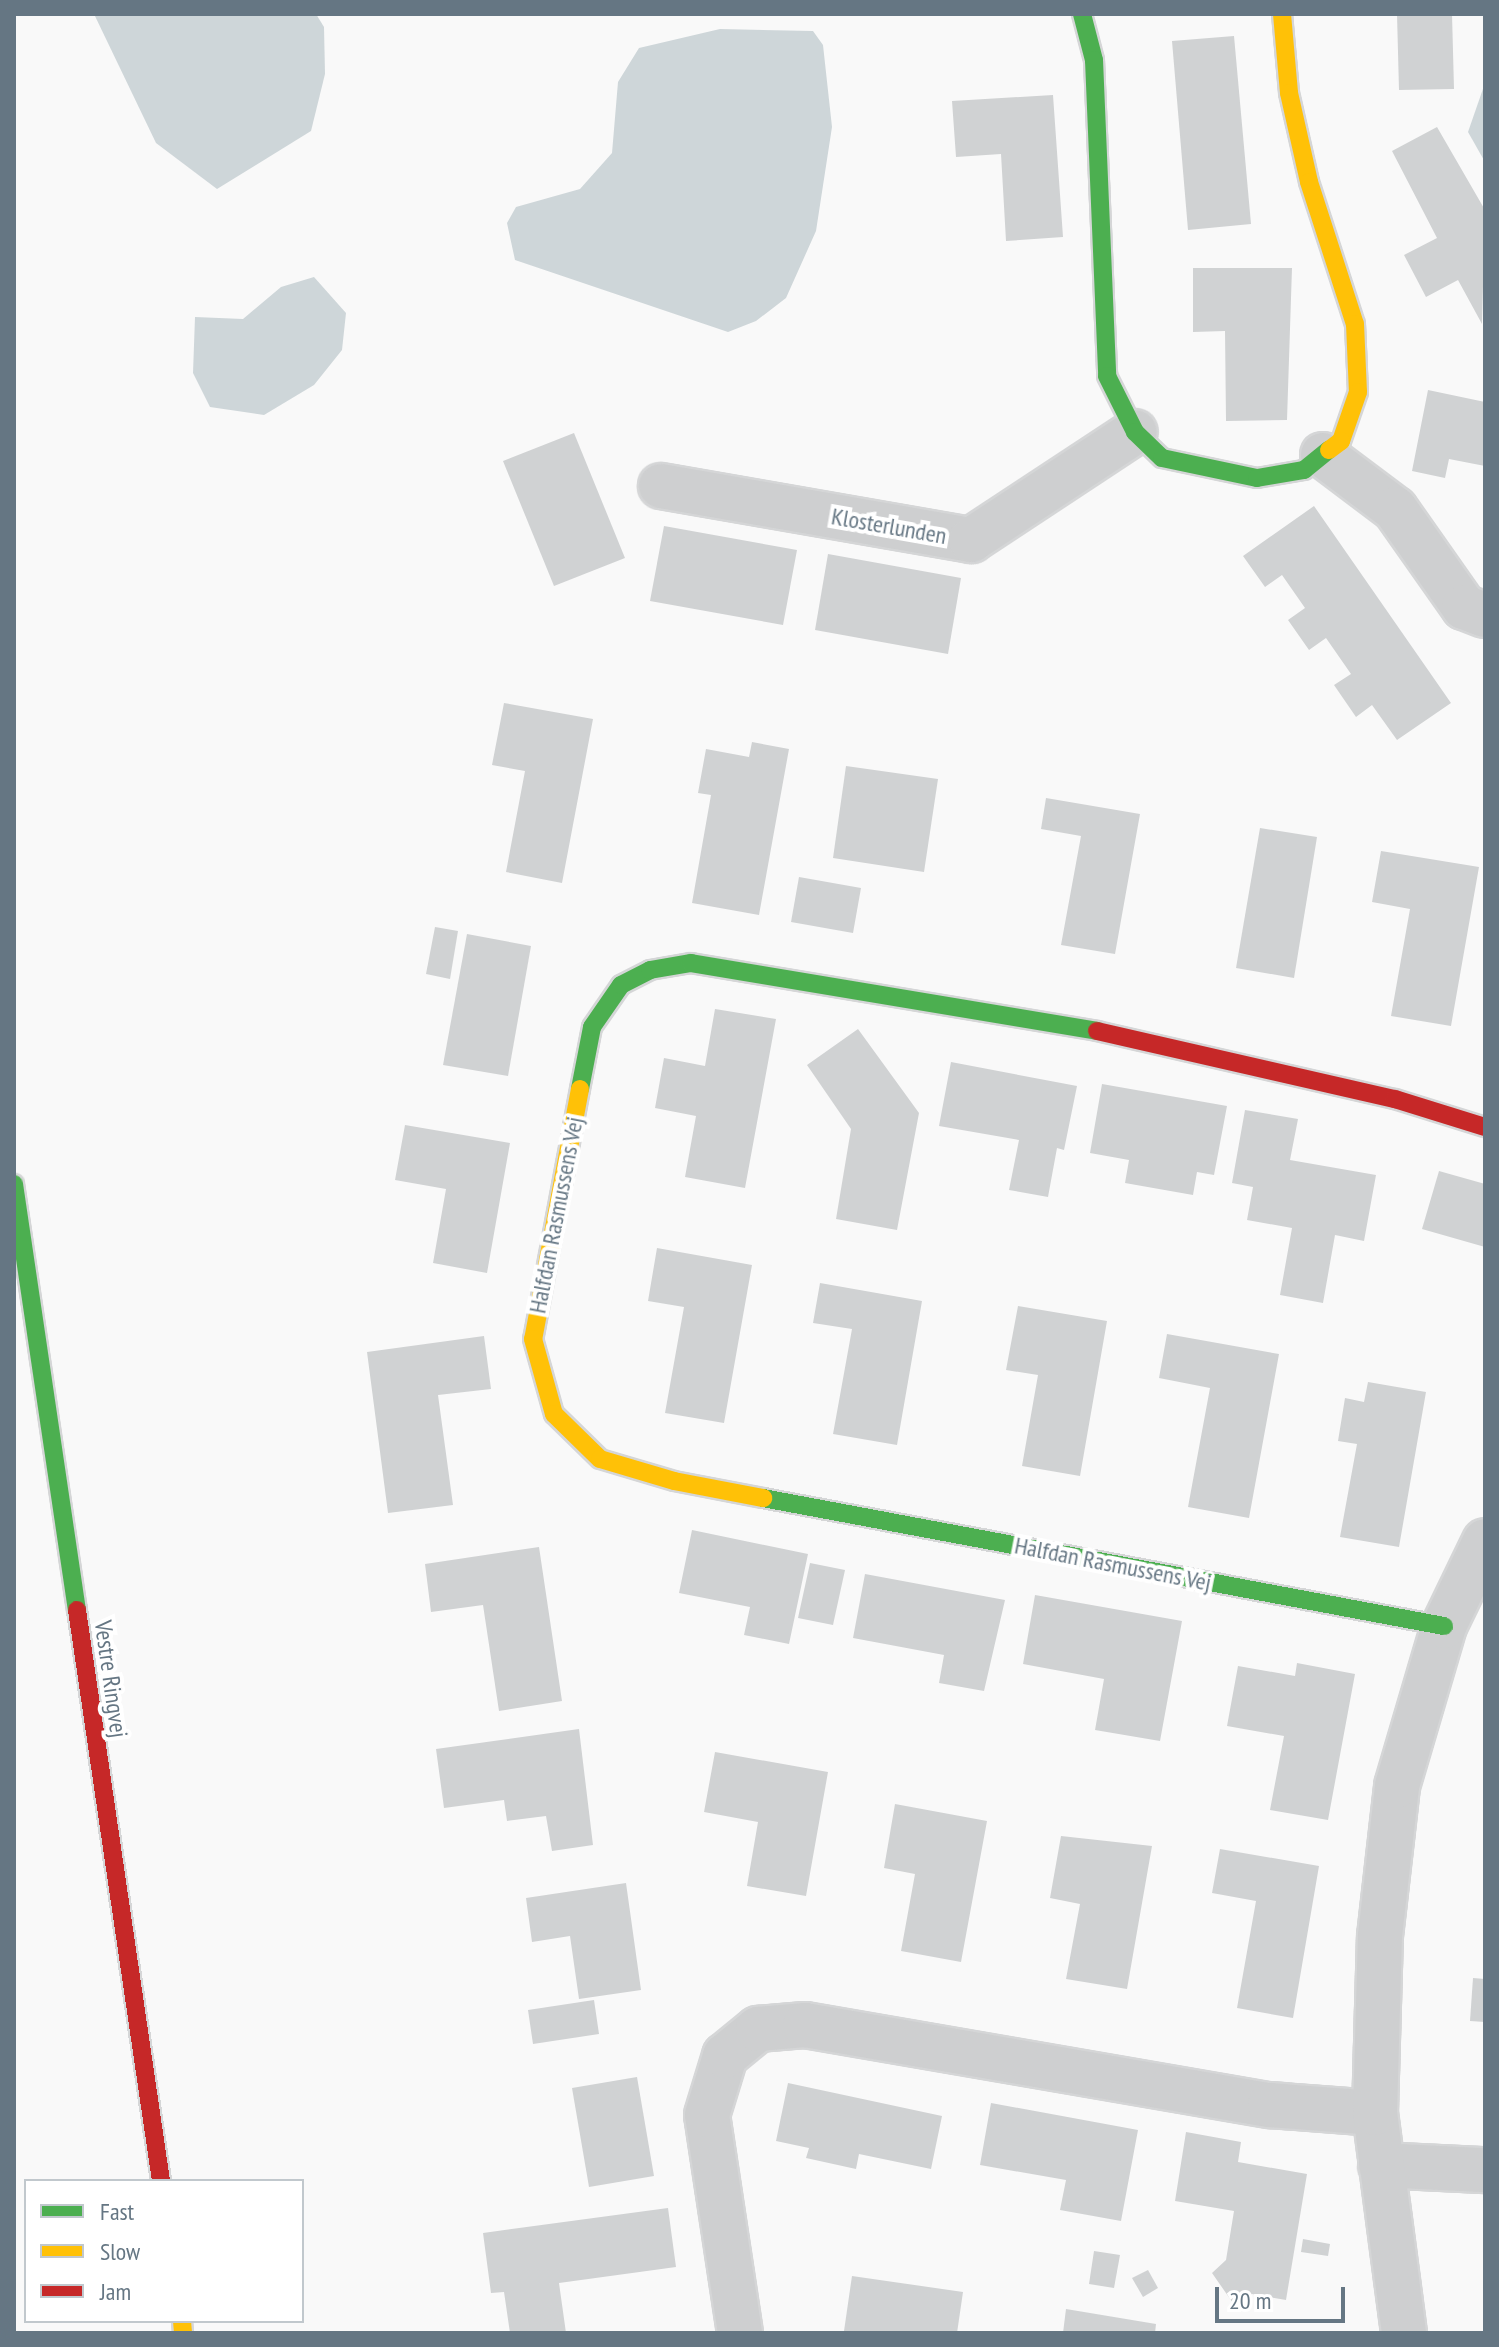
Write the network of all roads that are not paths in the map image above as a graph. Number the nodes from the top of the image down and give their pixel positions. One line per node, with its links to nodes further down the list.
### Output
1 (1082, 14): 3 (street)
2 (1282, 14): 4 (street)
3 (1135, 432): 4 (street); 5 (street, Klosterlunden)
4 (1323, 455): 6 (street)
5 (661, 486)
6 (1485, 615)
7 (1485, 1127): 10 (street, Halfdan Rasmussens Vej)
8 (14, 1184): 14 (street, Vestre Ringvej)
9 (1485, 1541): 10 (street)
10 (1444, 1626): 11 (street)
11 (1375, 2113): 12 (street); 15 (street)
12 (1381, 2165): 13 (street); 16 (street)
13 (1485, 2170)
14 (161, 2179)
15 (740, 2333)
16 (1404, 2333)

